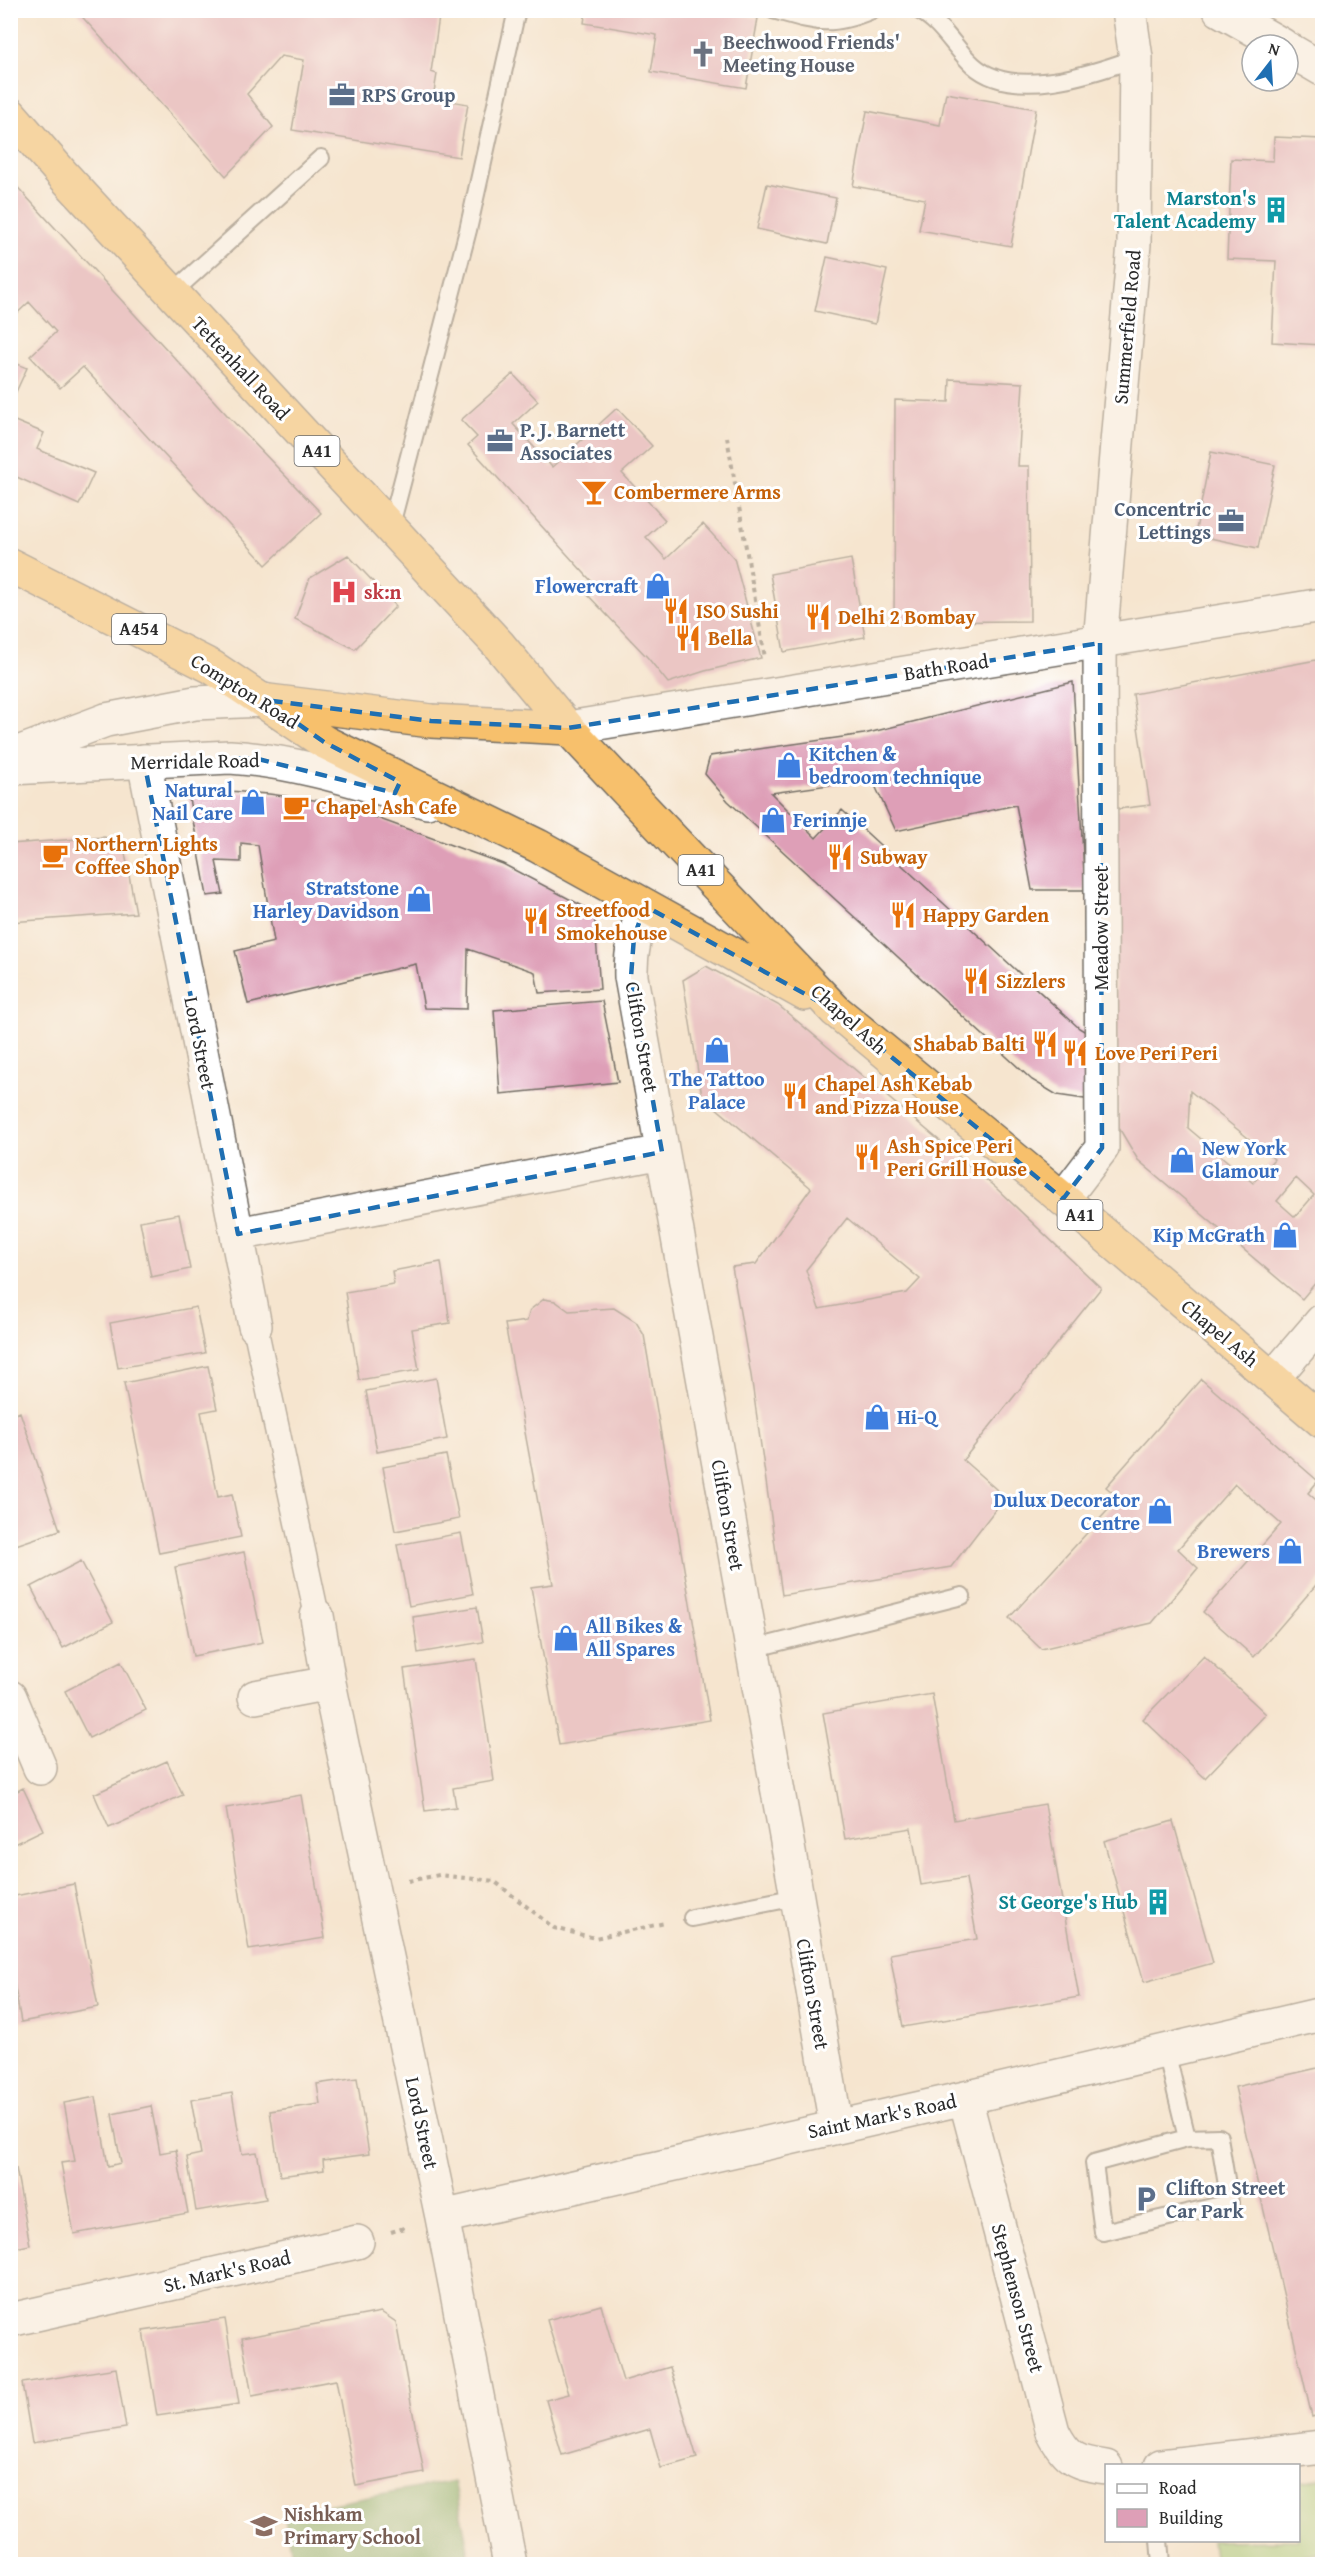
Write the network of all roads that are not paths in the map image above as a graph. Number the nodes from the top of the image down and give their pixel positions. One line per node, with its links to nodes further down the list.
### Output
1 (517, 10): 14 (lane)
2 (773, 10): 3 (lane)
3 (872, 10)
4 (918, 10): 9 (lane)
5 (1129, 10): 9 (street, Summerfield Road)
6 (1220, 10): 7 (street)
7 (1261, 33)
8 (1300, 56): 10 (street)
9 (1136, 58): 17 (street, Summerfield Road)
10 (1323, 69)
11 (10, 114): 13 (highway, Tettenhall Road / A41)
12 (321, 158): 13 (lane)
13 (172, 293): 14 (highway, Tettenhall Road / A41)
14 (390, 529): 19 (highway, Tettenhall Road / A41)
15 (10, 565): 18 (highway, Compton Road / A454)
16 (1323, 605): 17 (street, Bath Road)
17 (1100, 643): 19 (street, Bath Road); 27 (street, Meadow Street)
18 (264, 700): 19 (highway); 20 (street); 23 (highway, Compton Road / A454)
19 (568, 728): 25 (highway, Chapel Ash / A41)
20 (10, 756)
21 (144, 761): 22 (street, Merridale Road); 23 (street, Merridale Road); 28 (street, Lord Street)
22 (10, 768)
23 (481, 817): 24 (highway, A454)
24 (645, 906): 25 (highway, A454); 26 (street, Clifton Street)
25 (836, 1011): 27 (highway, Chapel Ash / A41)
26 (662, 1152): 28 (street); 35 (street, Clifton Street)
27 (1063, 1199): 31 (highway, Chapel Ash / A41)
28 (238, 1234): 30 (street, Lord Street)
29 (1323, 1321): 31 (street)
30 (255, 1326): 34 (street)
31 (1273, 1378): 32 (highway, Chapel Ash / A41)
32 (1323, 1421)
33 (962, 1596): 35 (lane)
34 (317, 1616): 36 (street, Lord Street)
35 (752, 1649): 40 (street, Clifton Street)
36 (329, 1683): 38 (street); 47 (street, Lord Street)
37 (10, 1697): 39 (street)
38 (255, 1697)
39 (40, 1768)
40 (797, 1897): 41 (lane); 45 (street, Clifton Street)
41 (692, 1918)
42 (1323, 2014): 43 (street, Saint Mark's Road)
43 (1166, 2051): 44 (street, Saint Mark's Road); 46 (lane)
44 (965, 2098): 45 (street, Saint Mark's Road); 52 (street, Stephenson Street)
45 (836, 2126): 47 (street, Saint Mark's Road)
46 (1187, 2138): 46 (lane)
47 (442, 2217): 54 (street, Lord Street)
48 (357, 2242): 49 (street, St. Mark's Road)
49 (10, 2320)
50 (1323, 2447): 51 (street)
51 (1178, 2464)
52 (1105, 2467)
53 (1159, 2542): 55 (lane)
54 (510, 2565)
55 (1161, 2565)

